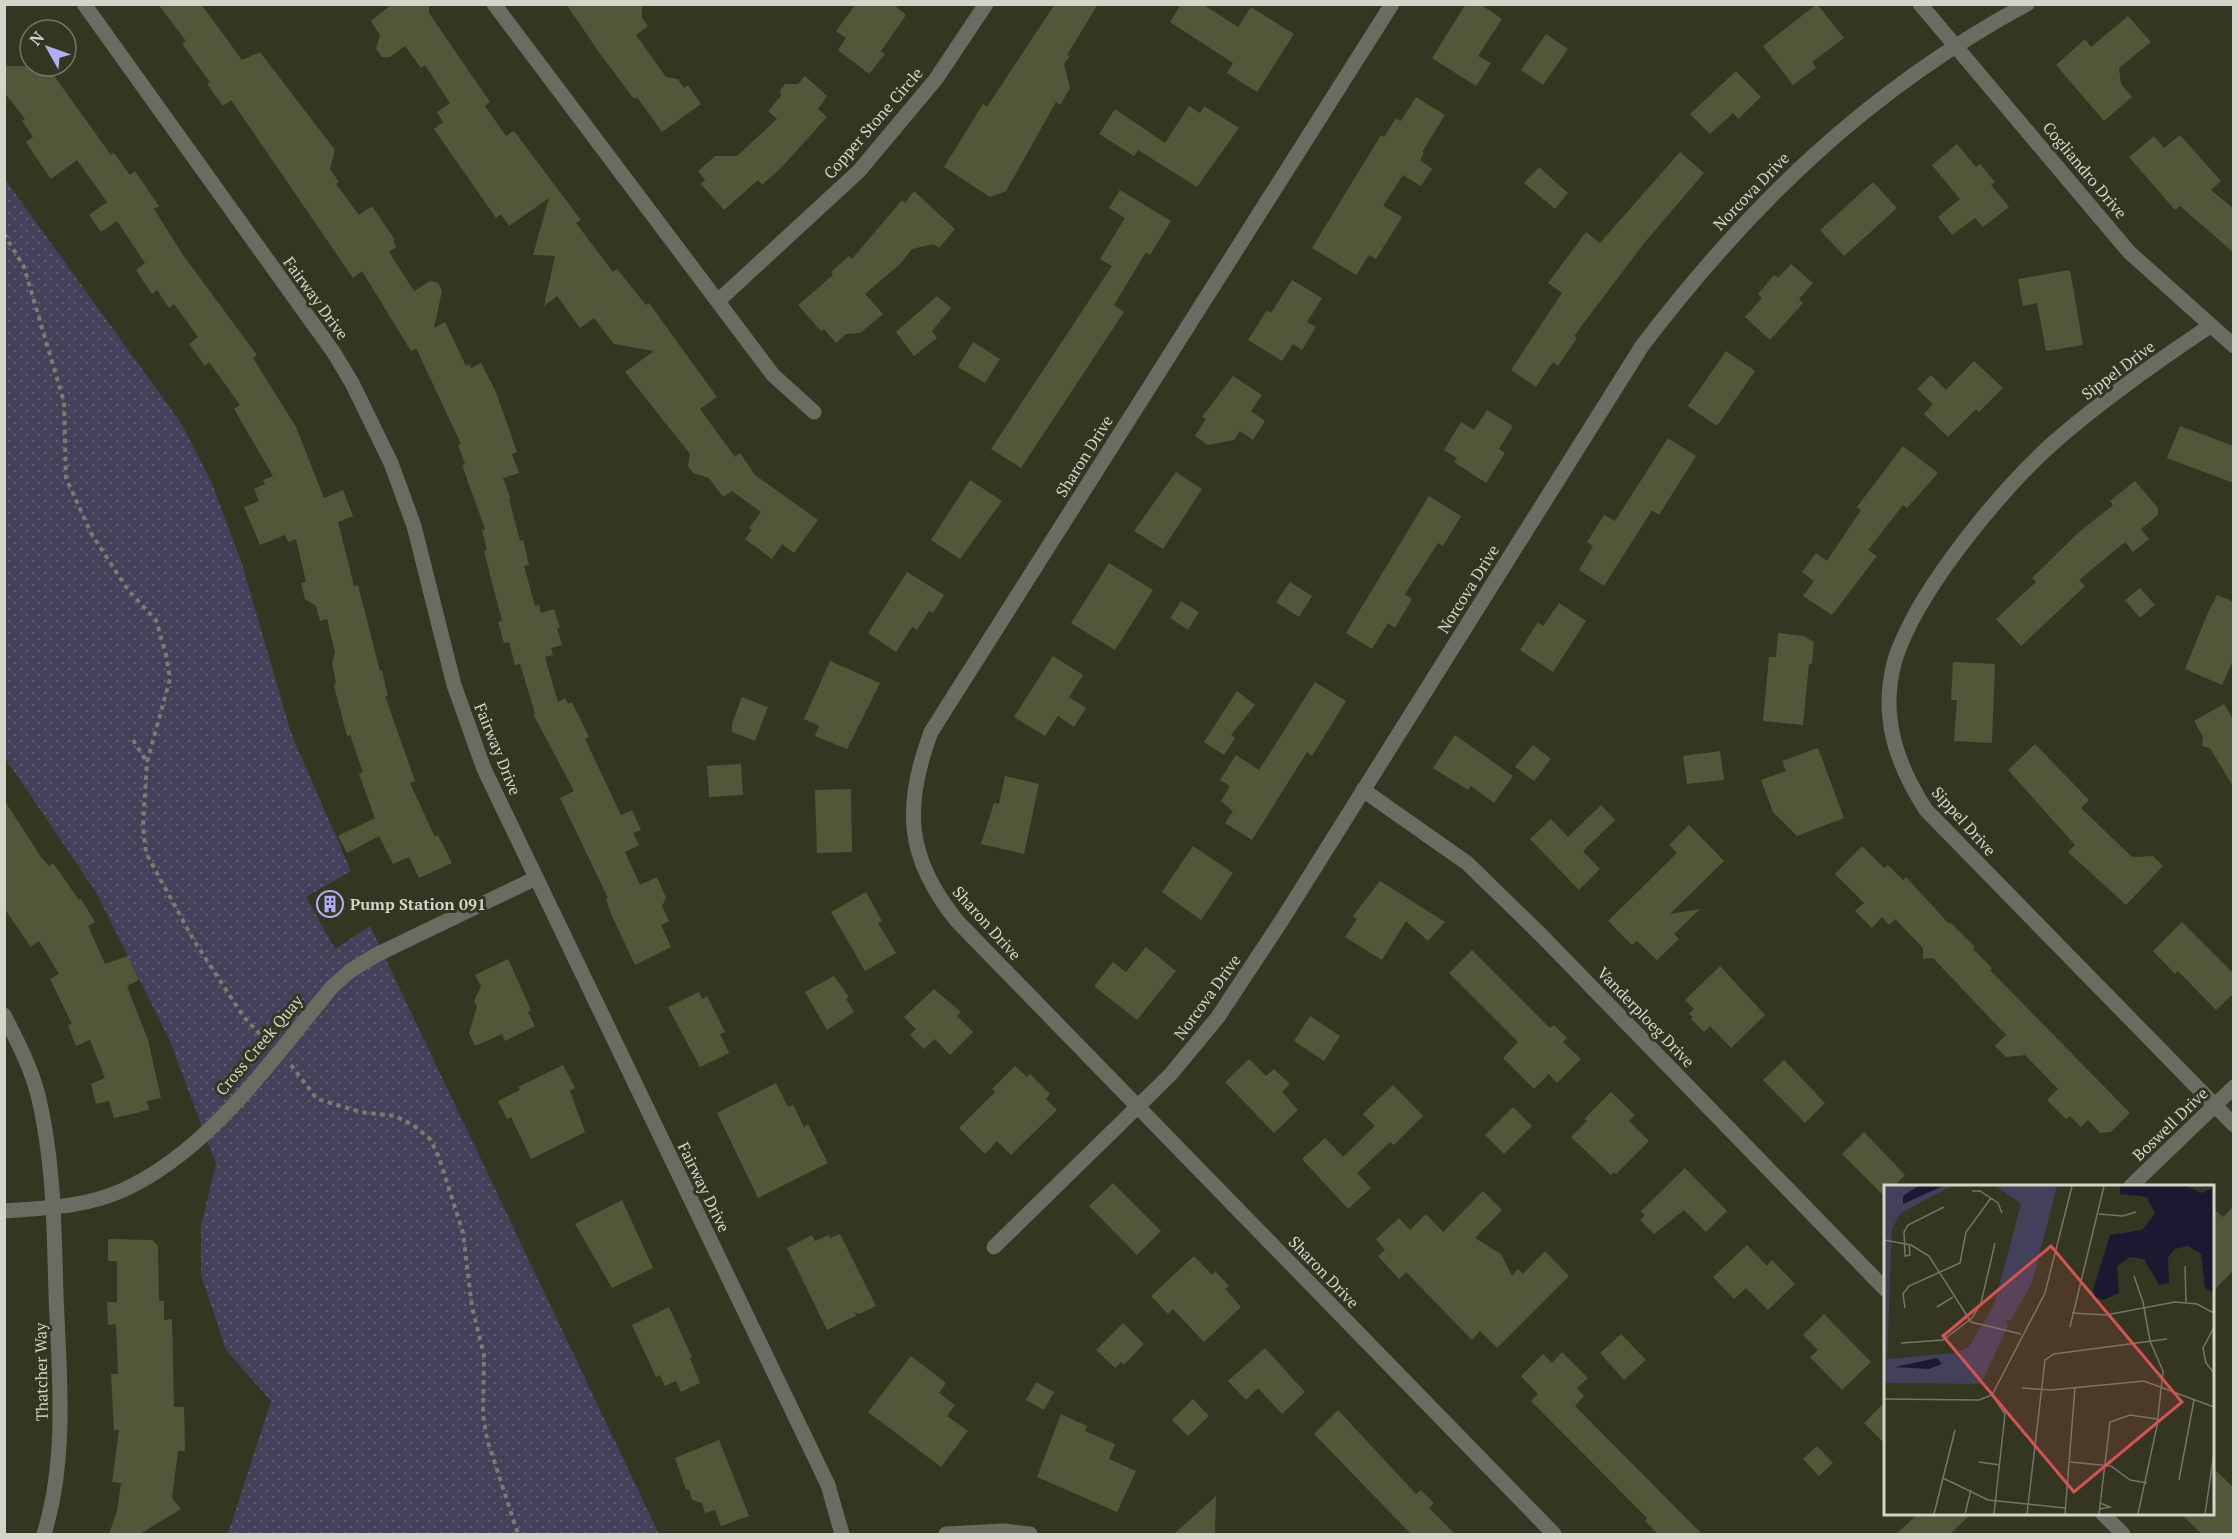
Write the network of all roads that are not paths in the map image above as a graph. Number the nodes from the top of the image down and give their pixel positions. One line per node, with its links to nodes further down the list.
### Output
1 (84, 4): 13 (street, Fairway Drive)
2 (494, 4): 8 (street)
3 (986, 4): 8 (street, Copper Stone Circle)
4 (1392, 4): 17 (street, Sharon Drive)
5 (1920, 4): 7 (street, Cogliandro Drive)
6 (2027, 4): 7 (street, Norcova Drive)
7 (1956, 46): 9 (street, Cogliandro Drive); 12 (street, Norcova Drive)
8 (718, 301): 11 (street)
9 (2210, 326): 10 (street, Cogliandro Drive); 16 (street, Sippel Drive)
10 (2234, 346)
11 (814, 412)
12 (1363, 790): 17 (street, Norcova Drive); 23 (street, Vanderploeg Drive)
13 (536, 878): 20 (street, Cross Creek Quay); 26 (street, Fairway Drive)
14 (4, 1015): 20 (street, Thatcher Way)
15 (2234, 1087): 16 (street, Boswell Drive)
16 (2214, 1106): 18 (street, Sippel Drive); 19 (street, Boswell Drive)
17 (1138, 1107): 22 (street, Norcova Drive); 29 (street, Sharon Drive)
18 (2234, 1125)
19 (2132, 1185)
20 (53, 1207): 21 (street, Cross Creek Quay); 25 (street, Thatcher Way)
21 (4, 1211)
22 (994, 1247)
23 (1884, 1288)
24 (2104, 1515): 30 (street)
25 (44, 1534)
26 (842, 1534)
27 (946, 1534): 28 (street)
28 (1030, 1534)
29 (1554, 1534)
30 (2123, 1534)

